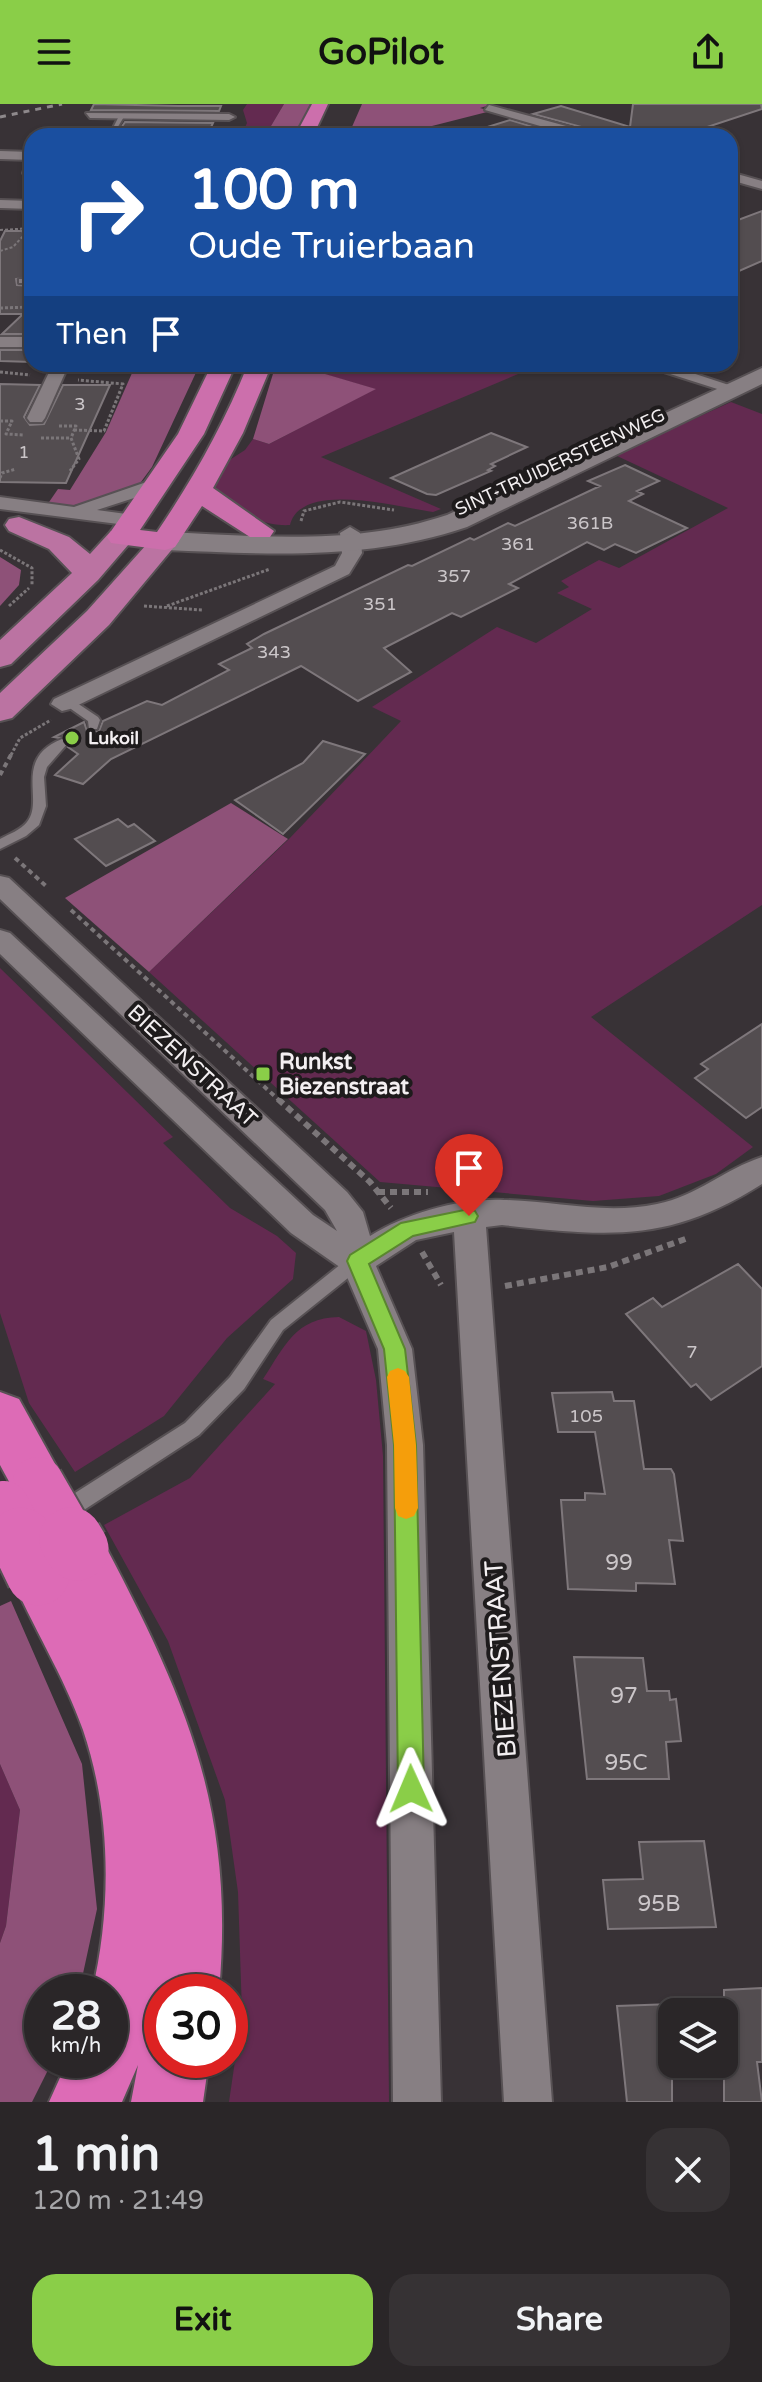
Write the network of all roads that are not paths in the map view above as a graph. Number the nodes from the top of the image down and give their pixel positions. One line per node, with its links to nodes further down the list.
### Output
1 (236, 104): 5 (street)
2 (320, 104): 7 (highway)
3 (489, 108): 8 (street)
4 (90, 115): 5 (street)
5 (122, 115): 6 (lane)
6 (115, 128)
7 (308, 128)
8 (560, 128)
9 (0, 155): 10 (street)
10 (24, 156)
11 (738, 178): 12 (street)
12 (762, 185)
13 (0, 204): 14 (street)
14 (24, 205)
15 (0, 342): 16 (street)
16 (24, 342)
17 (762, 367): 24 (main road, SINT-TRUIDERSTEENWEG)
18 (58, 372): 25 (street)
19 (220, 372): 26 (highway)
20 (257, 372): 27 (highway)
21 (660, 372): 24 (street)
22 (668, 372): 24 (street)
23 (762, 375): 24 (main road, SINT-TRUIDERSTEENWEG)
24 (719, 391): 34 (main road, SINT-TRUIDERSTEENWEG); 34 (main road, SINT-TRUIDERSTEENWEG)
25 (36, 418)
26 (161, 483): 29 (street); 31 (highway)
27 (198, 491): 32 (highway); 33 (highway)
28 (0, 503): 29 (street)
29 (67, 512): 31 (street)
30 (10, 524): 31 (street); 35 (main road)
31 (128, 529): 32 (highway, SINT-TRUIDERSTEENWEG); 35 (main road)
32 (170, 533): 33 (main road, SINT-TRUIDERSTEENWEG); 36 (main road)
33 (253, 537): 34 (main road, SINT-TRUIDERSTEENWEG); 36 (main road)
34 (351, 539): 38 (street)
35 (88, 574): 37 (main road)
36 (137, 593): 39 (main road)
37 (0, 657)
38 (65, 703): 40 (lane)
39 (0, 711)
40 (93, 726)
41 (62, 743): 42 (lane)
42 (1, 845)
43 (0, 884): 47 (street, BIEZENSTRAAT)
44 (0, 939): 47 (street, BIEZENSTRAAT)
45 (762, 1169): 46 (street)
46 (469, 1216): 47 (street); 57 (street, BIEZENSTRAAT)
47 (357, 1261): 49 (lane); 56 (street, BIEZENSTRAAT)
48 (0, 1415): 49 (highway)
49 (26, 1527): 50 (highway); 51 (highway)
50 (185, 1974)
51 (128, 1980)
52 (96, 2078): 54 (highway)
53 (171, 2078): 55 (highway)
54 (85, 2102)
55 (167, 2102)
56 (417, 2102)
57 (528, 2102)

